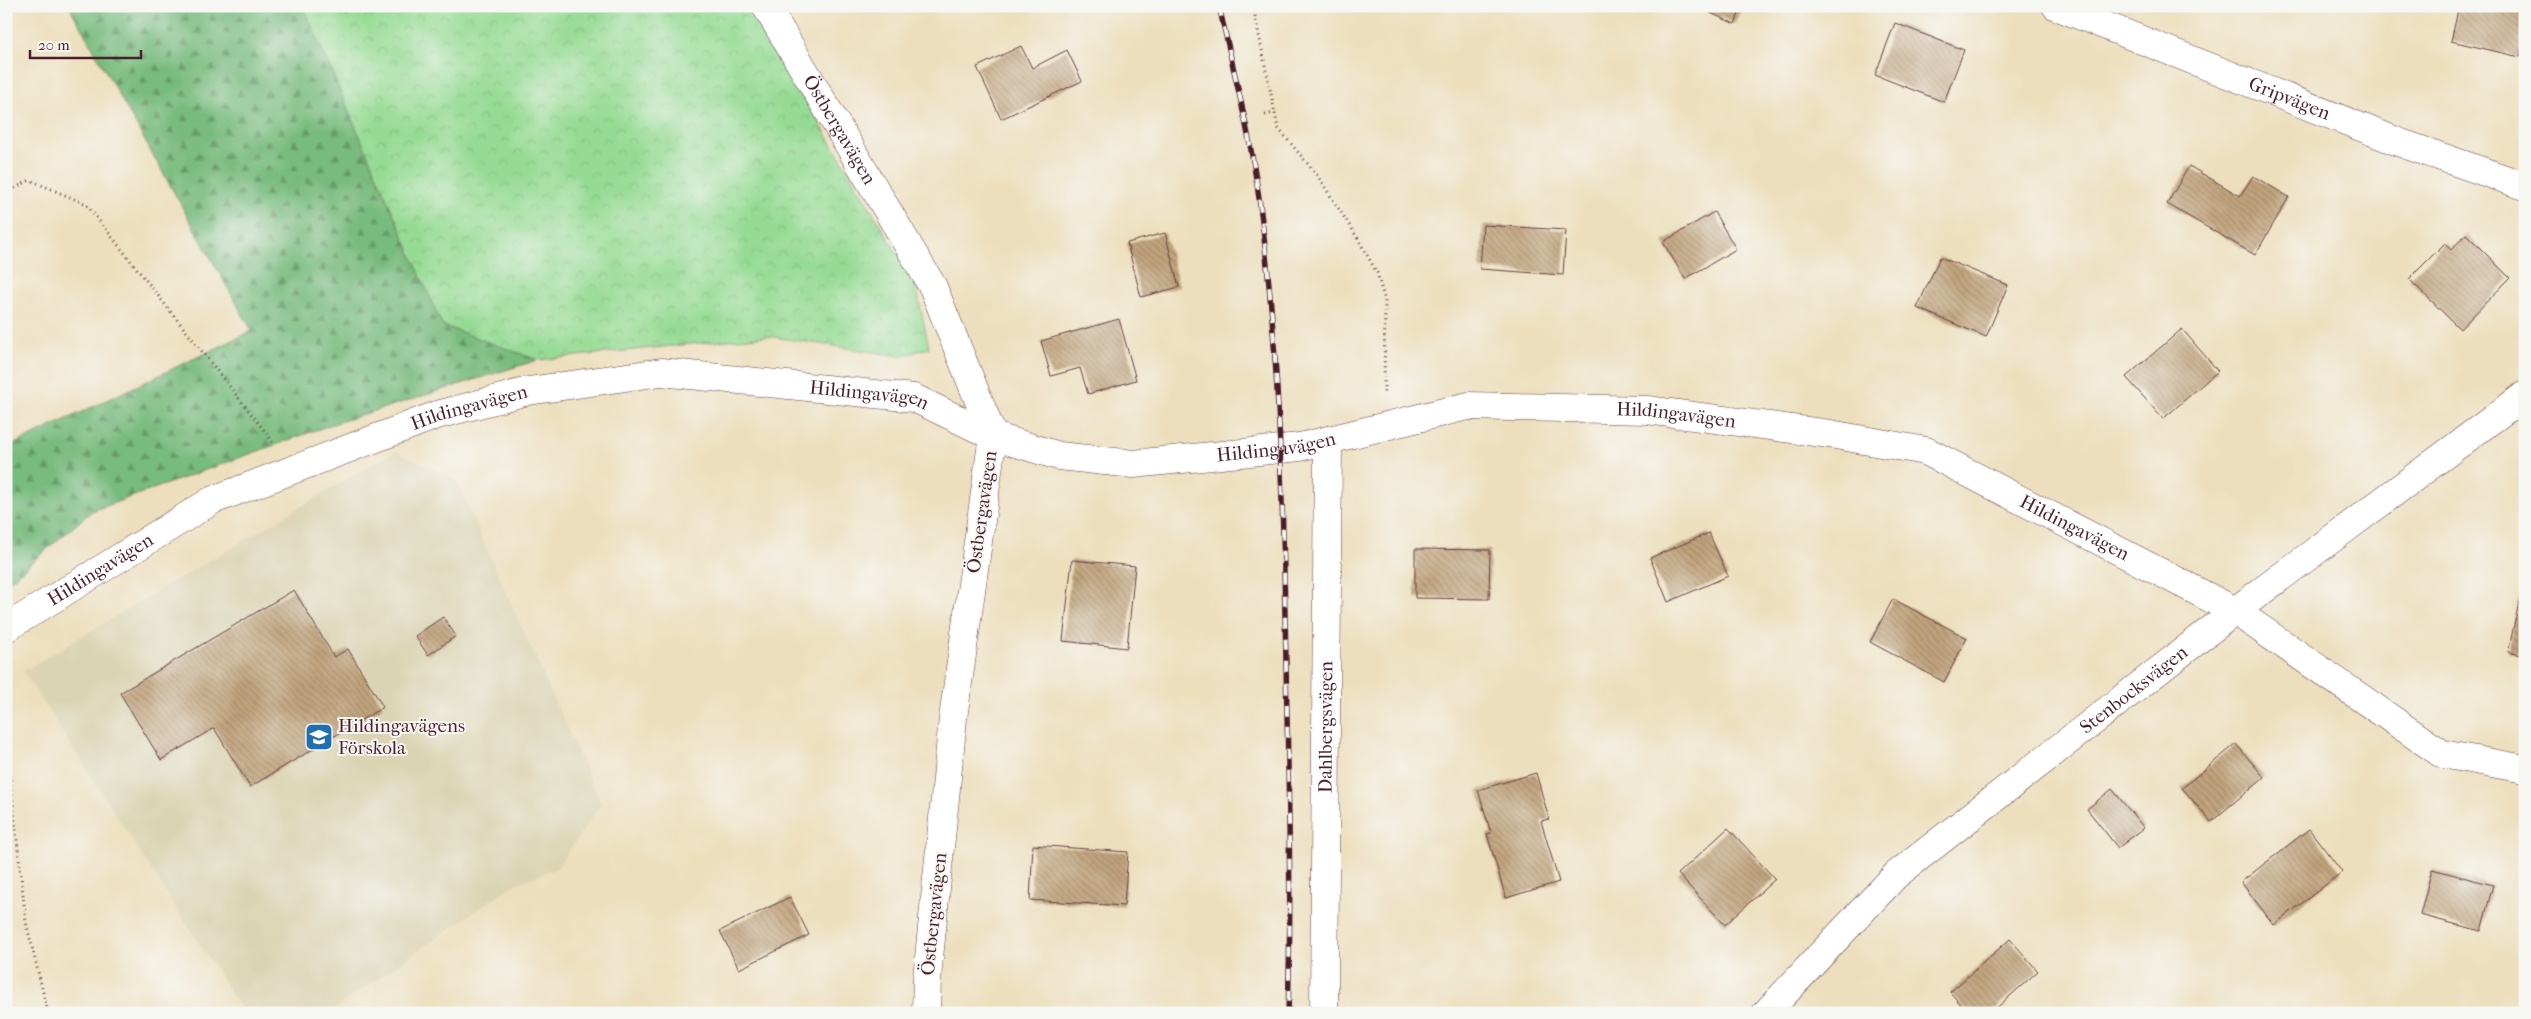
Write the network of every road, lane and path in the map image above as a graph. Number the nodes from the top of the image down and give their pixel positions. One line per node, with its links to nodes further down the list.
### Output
1 (766, 6): 10 (street, Östbergavägen)
2 (1253, 6): 4 (path)
3 (2056, 6): 6 (street, Gripvägen)
4 (1275, 113): 5 (path); 9 (path)
5 (1265, 115)
6 (2525, 186)
7 (6, 193): 12 (path)
8 (2525, 395): 13 (street, Stenbocksvägen)
9 (1384, 426): 11 (street, Hildingavägen); 13 (street, Hildingavägen)
10 (993, 436): 11 (street, Hildingavägen); 12 (street, Hildingavägen); 18 (street, Östbergavägen)
11 (1328, 440): 19 (street, Dahlbergsvägen)
12 (288, 471): 14 (street, Hildingavägen)
13 (2234, 610): 16 (street, Hildingavägen); 20 (street, Stenbocksvägen)
14 (6, 628)
15 (6, 740): 17 (path)
16 (2525, 769)
17 (48, 1013)
18 (926, 1013)
19 (1324, 1013)
20 (1766, 1013)

